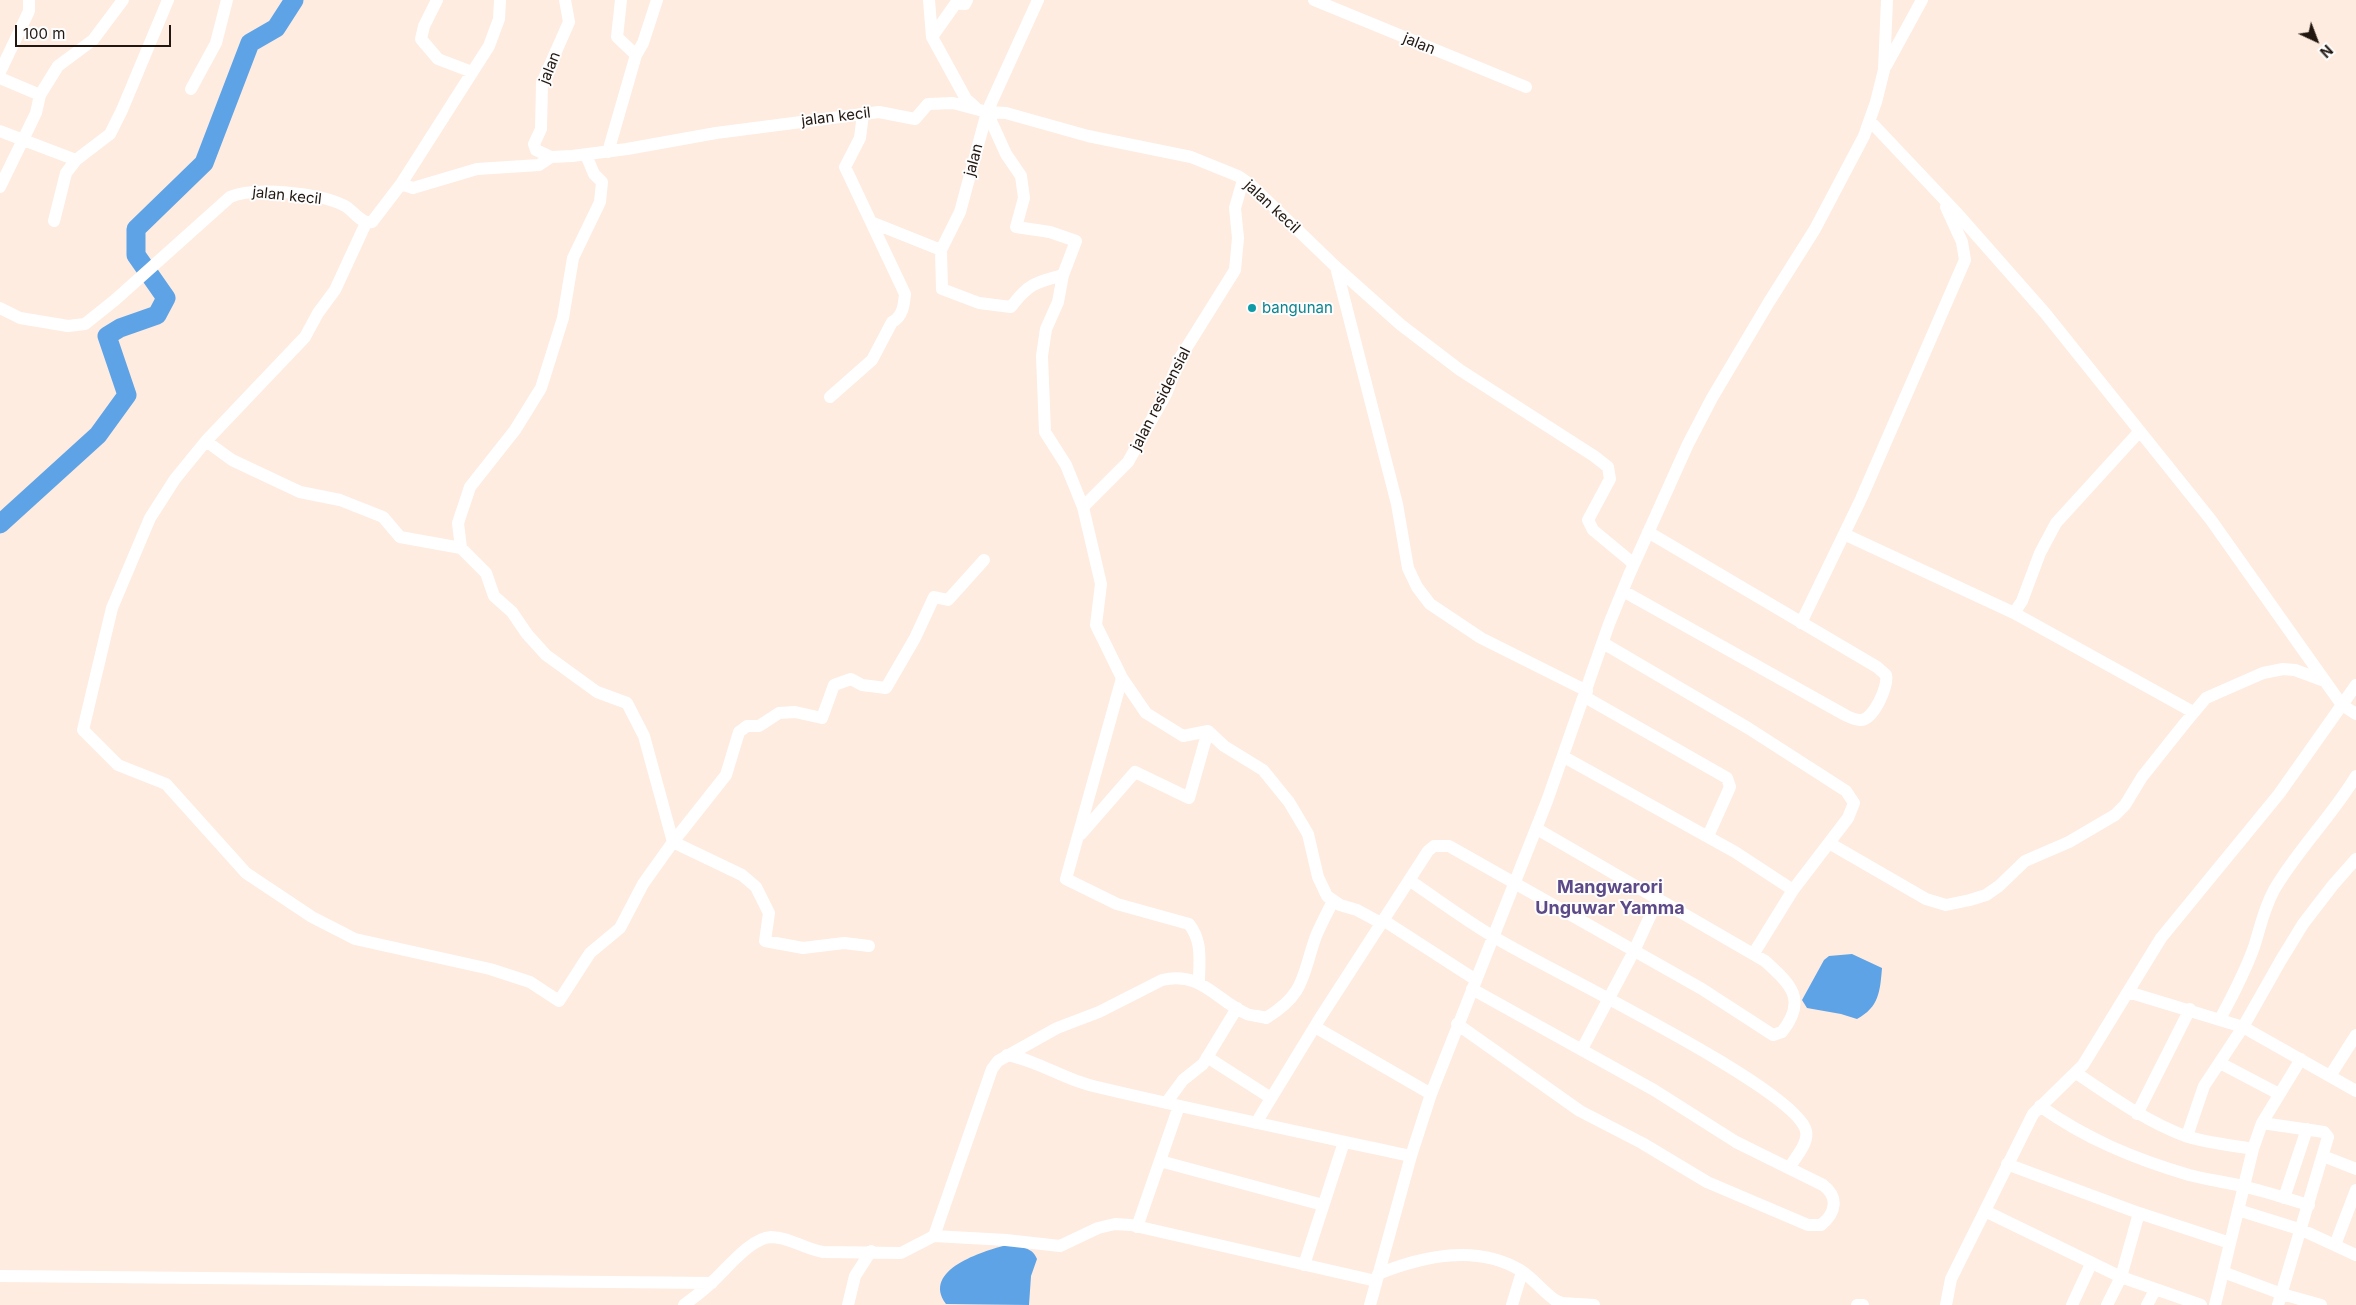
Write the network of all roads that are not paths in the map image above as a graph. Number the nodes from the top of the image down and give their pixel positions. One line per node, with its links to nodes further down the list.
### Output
1 (30, 0): 19 (street)
2 (124, 0): 24 (street)
3 (168, 0): 34 (street)
4 (227, 0): 23 (street)
5 (437, 0): 20 (street)
6 (500, 0): 20 (street)
7 (565, 0): 33 (street, jalan)
8 (621, 0): 17 (street)
9 (657, 0): 17 (street)
10 (928, 0): 16 (street)
11 (967, 0): 16 (street)
12 (1038, 0): 26 (street, jalan)
13 (1314, 0): 22 (street, jalan)
14 (1887, 0): 18 (street)
15 (1922, 0): 18 (street)
16 (932, 37): 25 (street)
17 (636, 55): 31 (street)
18 (1884, 70): 28 (street)
19 (0, 72)
20 (472, 72): 36 (street)
21 (0, 78): 24 (street)
22 (1526, 87)
23 (191, 89)
24 (40, 95): 30 (street)
25 (975, 107): 26 (street, jalan kecil); 27 (street, jalan kecil)
26 (987, 112): 35 (street, jalan kecil); 42 (street, jalan); 44 (street)
27 (863, 114): 31 (street, jalan kecil); 40 (street)
28 (1870, 121): 38 (street); 50 (street)
29 (0, 131): 30 (street)
30 (24, 139): 34 (street); 37 (street)
31 (608, 152): 32 (street, jalan kecil)
32 (586, 154): 33 (street, jalan kecil); 52 (street)
33 (551, 157): 36 (street, jalan kecil)
34 (76, 160): 39 (street)
35 (1243, 180): 43 (street, jalan kecil); 49 (street, jalan residensial)
36 (401, 184): 41 (street)
37 (0, 187)
38 (1940, 195): 47 (street); 51 (street)
39 (54, 221)
40 (871, 222): 42 (street); 46 (street)
41 (366, 223): 45 (street, jalan kecil); 48 (street)
42 (941, 250): 44 (street)
43 (1336, 267): 54 (street, jalan kecil); 62 (street)
44 (1063, 275): 49 (street)
45 (0, 308)
46 (830, 397)
47 (2139, 432): 56 (street); 60 (street)
48 (206, 441): 52 (street); 72 (street)
49 (1083, 507): 59 (street)
50 (1648, 532): 54 (street); 57 (street)
51 (1844, 534): 56 (street); 57 (street)
52 (461, 548): 72 (street)
53 (984, 560): 72 (street)
54 (1634, 564): 55 (street)
55 (1623, 591): 57 (street); 58 (street)
56 (2014, 613): 64 (street)
57 (1802, 623)
58 (1603, 644): 62 (street); 73 (street)
59 (1122, 678): 66 (street); 71 (street)
60 (2322, 680): 63 (street); 64 (street)
61 (2356, 685): 63 (street)
62 (1586, 694): 67 (street); 70 (street)
63 (2342, 705): 65 (street); 87 (street)
64 (2193, 712): 73 (street)
65 (2356, 713)
66 (1208, 731): 71 (street); 79 (street)
67 (1564, 757): 69 (street); 70 (street)
68 (2356, 776): 91 (street)
69 (1537, 829): 76 (street); 78 (street)
70 (1708, 836): 77 (street)
71 (1077, 838): 85 (street)
72 (673, 842): 82 (street)
73 (1829, 843): 77 (street)
74 (2356, 859): 94 (street)
75 (1409, 880): 76 (street); 80 (street); 81 (street)
76 (1515, 885): 81 (street); 83 (street)
77 (1793, 890): 84 (street)
78 (1658, 899): 83 (street); 84 (street)
79 (1333, 901): 80 (street); 89 (street)
80 (1382, 922): 86 (street); 93 (street)
81 (1493, 937): 86 (street); 88 (street)
82 (869, 946)
83 (1634, 951): 84 (street); 88 (street)
84 (1754, 953)
85 (1199, 982): 89 (street); 97 (street)
86 (1474, 984): 92 (street); 96 (street)
87 (2128, 992): 90 (street); 101 (street)
88 (1610, 999): 96 (street); 121 (street)
89 (1237, 1008): 98 (street)
90 (2190, 1009): 91 (street); 110 (street)
91 (2220, 1019): 94 (street)
92 (1457, 1024): 104 (street); 121 (street)
93 (1314, 1027): 104 (street); 106 (street)
94 (2243, 1027): 99 (street); 100 (street)
95 (2356, 1035): 102 (street)
96 (1582, 1049): 121 (street)
97 (1007, 1055): 107 (street); 133 (street)
98 (1207, 1057): 106 (street); 107 (street)
99 (2301, 1059): 102 (street); 105 (street)
100 (2220, 1063): 105 (street); 114 (street)
101 (2076, 1073): 109 (street); 110 (street)
102 (2330, 1076): 103 (street)
103 (2356, 1091)
104 (1431, 1094): 117 (street)
105 (2279, 1094): 112 (street)
106 (1271, 1098): 111 (street)
107 (1166, 1103): 108 (street)
108 (1179, 1106): 111 (street); 119 (street)
109 (2040, 1106): 120 (street); 123 (street)
110 (2137, 1114): 114 (street)
111 (1256, 1123): 115 (street)
112 (2262, 1123): 113 (street); 116 (street)
113 (2307, 1129): 118 (street); 125 (street)
114 (2187, 1136): 116 (street)
115 (1344, 1142): 117 (street); 126 (street)
116 (2253, 1149): 123 (street)
117 (1411, 1156): 143 (street)
118 (2323, 1156): 122 (street); 127 (street)
119 (1160, 1161): 126 (street); 131 (street)
120 (2007, 1164): 129 (street); 130 (street)
121 (1789, 1168)
122 (2356, 1169)
123 (2245, 1186): 125 (street); 128 (street)
124 (2356, 1190): 135 (street)
125 (2284, 1198): 127 (street)
126 (1323, 1205): 138 (street)
127 (2308, 1205): 132 (street)
128 (2238, 1210): 132 (street); 134 (street)
129 (1985, 1211): 139 (street); 156 (street)
130 (2139, 1213): 134 (street); 144 (street)
131 (1137, 1227): 133 (street); 138 (street)
132 (2302, 1230): 135 (street); 147 (street)
133 (934, 1236): 136 (street)
134 (2230, 1243): 141 (street)
135 (2335, 1245): 137 (street)
136 (871, 1251): 145 (street); 150 (street)
137 (2356, 1255)
138 (1304, 1264): 143 (street)
139 (2092, 1264): 144 (street); 157 (street)
140 (1522, 1272): 143 (street); 148 (street); 152 (street)
141 (2223, 1272): 147 (street); 161 (street)
142 (0, 1276): 145 (street)
143 (1377, 1277): 151 (street)
144 (2121, 1277): 146 (street); 158 (street)
145 (712, 1282): 149 (street)
146 (2154, 1290): 159 (street); 160 (street)
147 (2280, 1300): 162 (street)
148 (1575, 1304): 153 (street)
149 (684, 1305)
150 (848, 1305)
151 (1370, 1305)
152 (1512, 1305)
153 (1594, 1305)
154 (1858, 1305): 155 (street)
155 (1862, 1305)
156 (1946, 1305)
157 (2072, 1305)
158 (2107, 1305)
159 (2147, 1305)
160 (2201, 1305)
161 (2215, 1305)
162 (2322, 1305)

